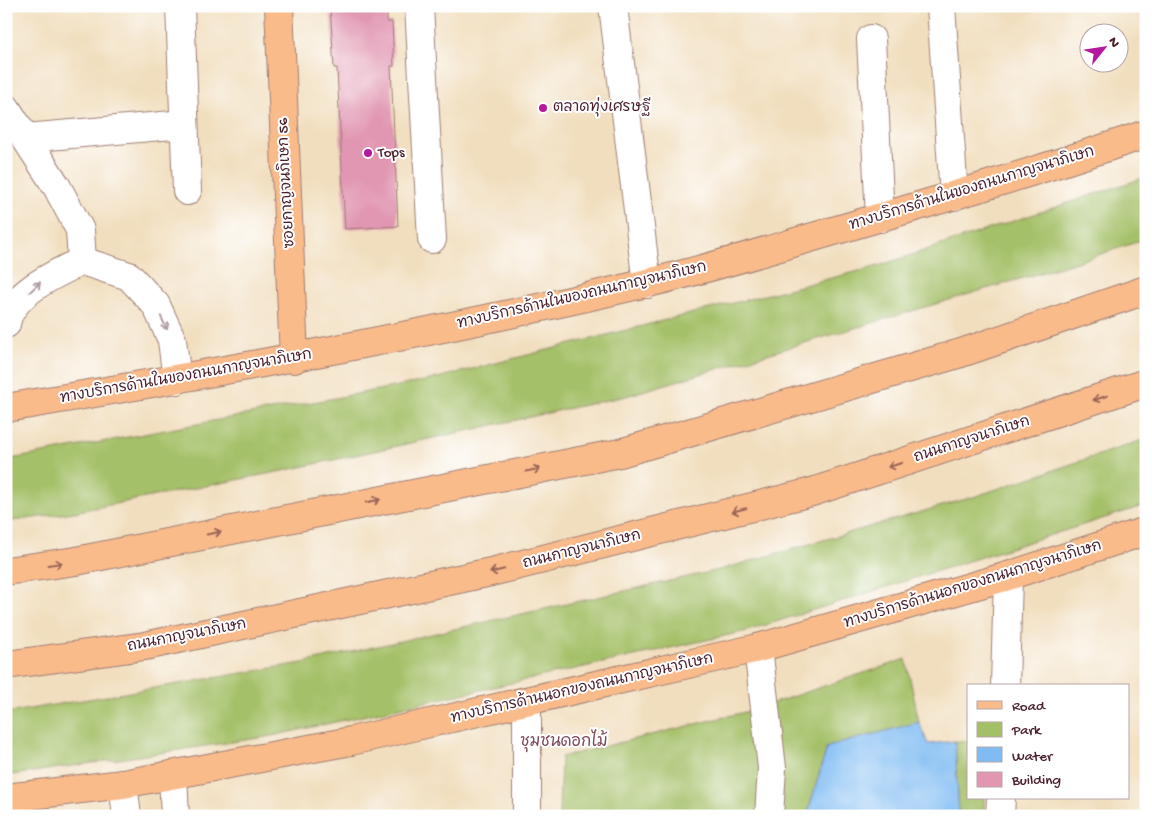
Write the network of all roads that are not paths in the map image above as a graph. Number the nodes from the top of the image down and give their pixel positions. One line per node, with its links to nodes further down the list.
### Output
1 (180, 6): 8 (street)
2 (279, 6): 19 (main road, ซอยกาญจนภิเษก 56)
3 (418, 6): 14 (street)
4 (613, 6): 16 (street)
5 (941, 6): 12 (street)
6 (871, 39): 13 (street)
7 (6, 108): 10 (street)
8 (184, 124): 10 (street); 11 (street)
9 (1146, 134): 12 (main road, ทางบริการด้านในของถนนกาญจนาภิเษก)
10 (26, 138): 15 (street)
11 (187, 191)
12 (954, 196): 13 (main road, ทางบริการด้านในของถนนกาญจนาภิเษก)
13 (880, 218): 16 (main road, ทางบริการด้านในของถนนกาญจนาภิเษก)
14 (432, 239)
15 (82, 262): 18 (street, one-way to 15); 20 (street, one-way to 20)
16 (647, 284): 19 (main road, ทางบริการด้านในของถนนกาญจนาภิเษก)
17 (1146, 290): 24 (main road, one-way to 17)
18 (6, 324)
19 (294, 359): 20 (main road, ทางบริการด้านในของถนนกาญจนาภิเษก)
20 (177, 380): 22 (main road, ทางบริการด้านในของถนนกาญจนาภิเษก)
21 (1146, 382): 27 (main road, ถนนกาญจนาภิเษก, one-way to 27)
22 (6, 408)
23 (1146, 531): 25 (main road, ทางบริการด้านนอกของถนนกาญจนาภิเษก)
24 (6, 571)
25 (1008, 576): 26 (main road, ทางบริการด้านนอกของถนนกาญจนาภิเษก); 28 (street)
26 (758, 648): 29 (main road, ทางบริการด้านนอกของถนนกาญจนาภิเษก); 37 (street)
27 (6, 665)
28 (1005, 684)
29 (526, 702): 30 (main road, ทางบริการด้านนอกของถนนกาญจนาภิเษก); 36 (street)
30 (173, 775): 31 (main road, ทางบริการด้านนอกของถนนกาญจนาภิเษก); 35 (street)
31 (123, 784): 32 (main road, ทางบริการด้านนอกของถนนกาญจนาภิเษก); 34 (street)
32 (6, 798)
33 (1001, 800): 38 (street)
34 (127, 816)
35 (175, 816)
36 (527, 816)
37 (769, 816)
38 (1000, 816)

